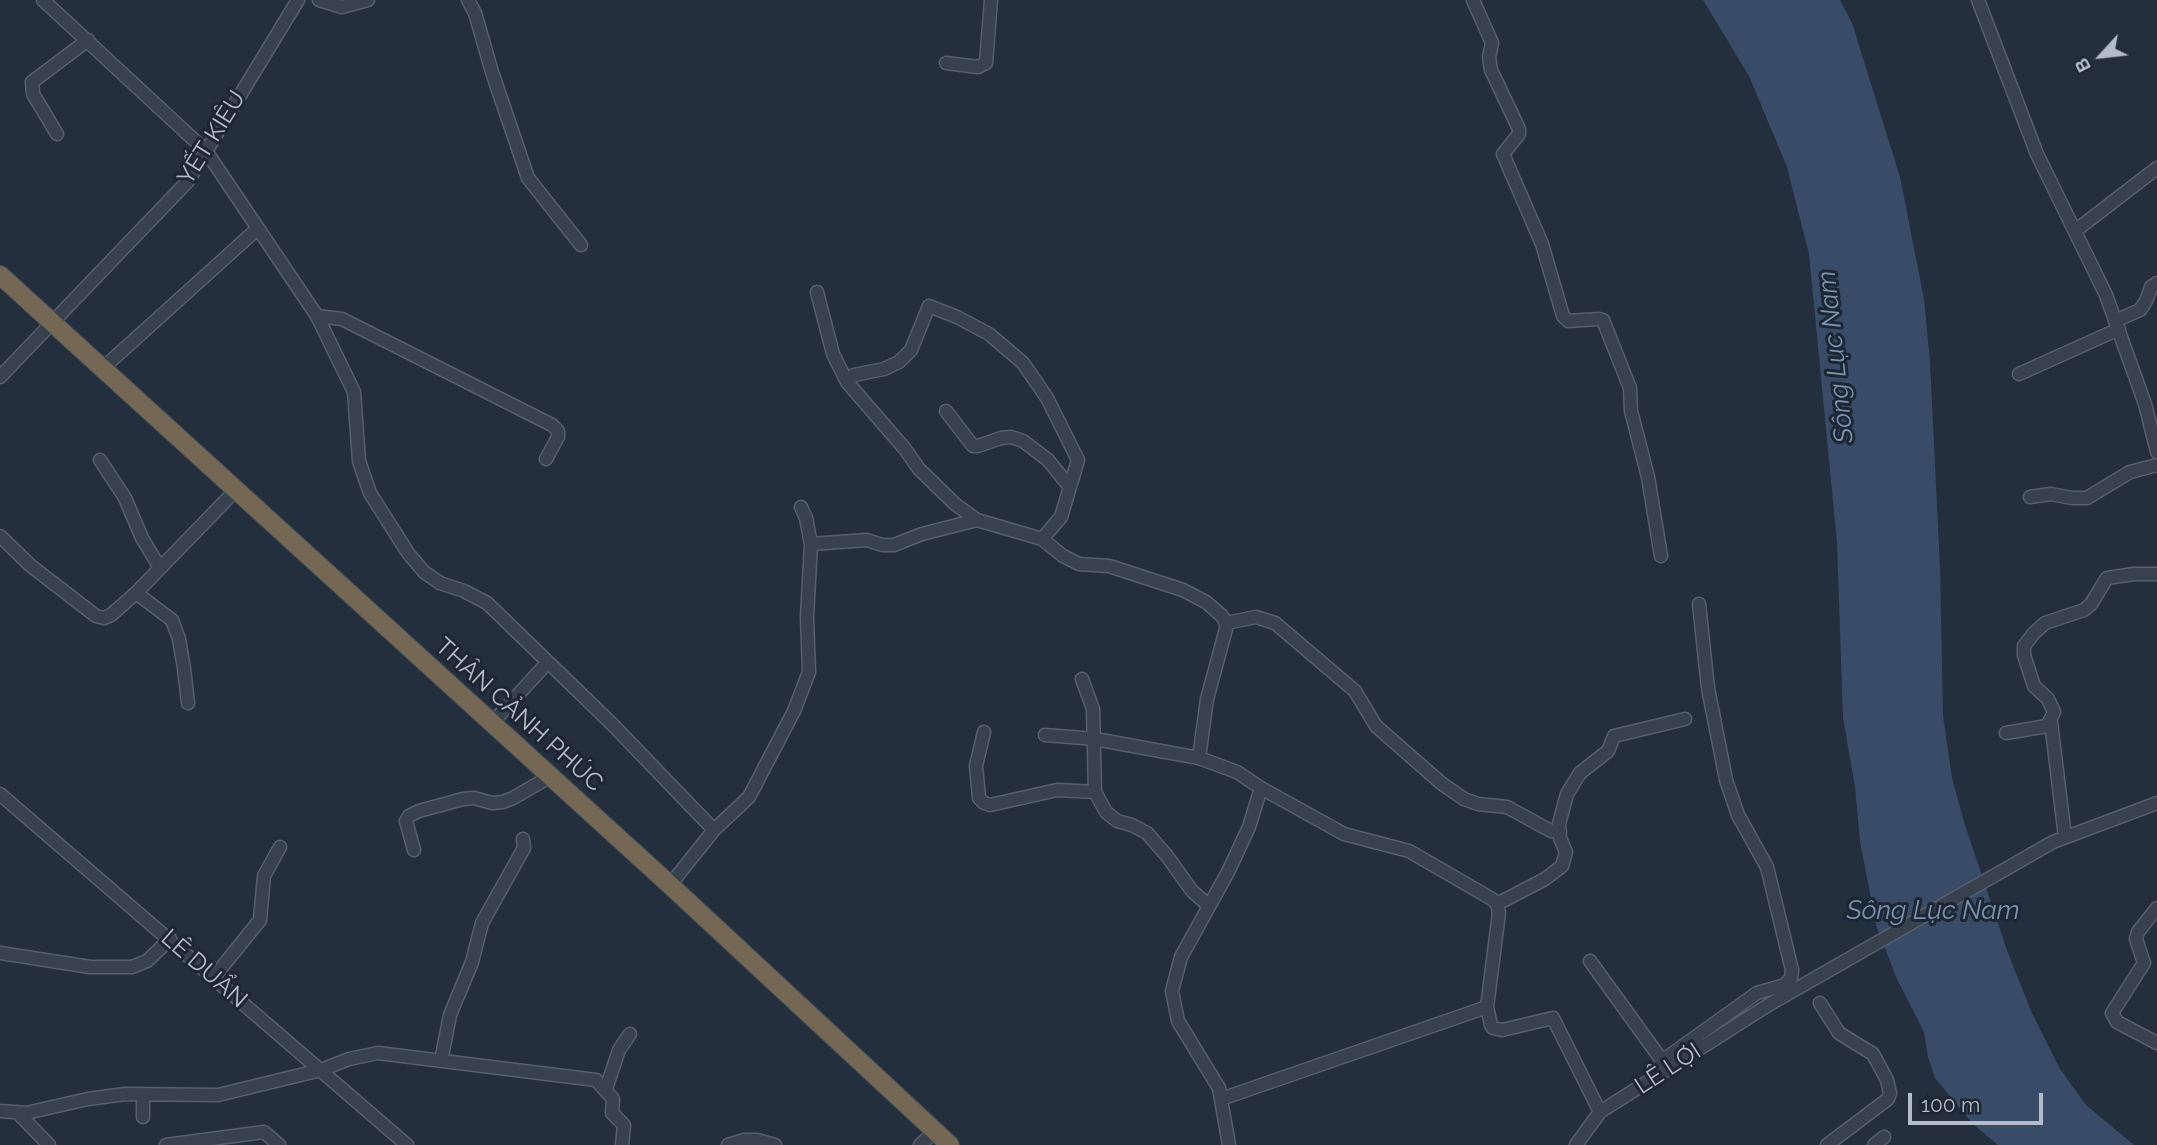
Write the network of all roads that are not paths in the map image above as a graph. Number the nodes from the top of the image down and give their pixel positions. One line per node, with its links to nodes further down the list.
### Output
1 (43, 0): 9 (street)
2 (298, 0): 12 (street, YẾT KIÊU)
3 (319, 0): 4 (street)
4 (368, 0)
5 (468, 0): 16 (street)
6 (991, 0): 10 (street)
7 (1473, 0): 41 (street)
8 (1978, 0): 15 (street)
9 (88, 40): 11 (street); 12 (street)
10 (946, 63)
11 (57, 134)
12 (206, 151): 14 (street); 21 (street, YẾT KIÊU)
13 (2157, 168): 15 (street)
14 (256, 230): 20 (street); 23 (street)
15 (2075, 231): 22 (street)
16 (581, 245)
17 (0, 275): 21 (highway, THÂN CẢNH PHÚC)
18 (2157, 283): 22 (street)
19 (817, 292): 26 (street)
20 (317, 316): 30 (street); 47 (street)
21 (52, 324): 23 (highway, THÂN CẢNH PHÚC); 25 (street, YẾT KIÊU)
22 (2117, 325): 24 (street); 28 (street)
23 (102, 369): 34 (highway, THÂN CẢNH PHÚC)
24 (2019, 374)
25 (0, 377)
26 (847, 382): 33 (street); 37 (street)
27 (946, 411): 33 (street)
28 (2155, 432): 29 (street)
29 (2157, 452)
30 (546, 459)
31 (100, 460): 42 (street)
32 (2157, 466): 35 (street)
33 (1069, 485): 39 (street)
34 (235, 491): 42 (street); 52 (highway, THÂN CẢNH PHÚC)
35 (2031, 497)
36 (801, 507): 40 (street)
37 (977, 520): 39 (street); 40 (street)
38 (0, 536): 44 (street)
39 (1042, 539): 46 (street)
40 (811, 544): 63 (street)
41 (1661, 556)
42 (160, 568): 44 (street)
43 (2157, 574): 51 (street)
44 (136, 593): 49 (street)
45 (1699, 604): 82 (street)
46 (1226, 623): 57 (street); 64 (street)
47 (548, 662): 52 (street); 63 (street)
48 (1082, 679): 56 (street)
49 (188, 703)
50 (1685, 719): 64 (street)
51 (2051, 722): 54 (street); 66 (street)
52 (492, 723): 58 (highway, THÂN CẢNH PHÚC)
53 (984, 732): 60 (street)
54 (2006, 733)
55 (1045, 735): 56 (street)
56 (1095, 739): 57 (street); 60 (street)
57 (1199, 758): 59 (street)
58 (551, 776): 68 (street); 69 (highway, THÂN CẢNH PHÚC)
59 (1261, 788): 70 (street); 71 (street)
60 (1095, 792): 71 (street)
61 (0, 794): 73 (street, LÊ DUẨN)
62 (2157, 803): 66 (street, LÊ LỢI)
63 (714, 830): 69 (street)
64 (1560, 832): 70 (street)
65 (523, 839): 81 (street)
66 (2059, 839): 82 (street, LÊ LỢI)
67 (279, 847): 76 (street)
68 (414, 850)
69 (670, 885): 91 (highway, THÂN CẢNH PHÚC)
70 (1497, 904): 78 (street)
71 (1208, 905): 86 (street)
72 (2157, 908): 80 (street)
73 (170, 939): 74 (street); 76 (street, LÊ DUẨN)
74 (0, 953)
75 (1590, 961): 82 (street)
76 (214, 977): 83 (street, LÊ DUẨN)
77 (1820, 1003): 103 (street)
78 (1487, 1007): 86 (street); 89 (street)
79 (630, 1034): 84 (street)
80 (2157, 1044)
81 (441, 1061): 83 (street); 84 (street)
82 (1665, 1065): 89 (street, LÊ LỢI)
83 (321, 1070): 85 (street); 95 (street, LÊ DUẨN)
84 (606, 1089): 96 (street)
85 (143, 1094): 88 (street); 90 (street)
86 (1221, 1099): 101 (street)
87 (0, 1111): 88 (street)
88 (18, 1112): 92 (street)
89 (1600, 1112): 102 (street, LÊ LỢI)
90 (143, 1117)
91 (935, 1131): 99 (street); 100 (highway, THÂN CẢNH PHÚC)
92 (49, 1145)
93 (167, 1145): 94 (street)
94 (279, 1145)
95 (407, 1145)
96 (622, 1145)
97 (728, 1145): 98 (street)
98 (775, 1145)
99 (920, 1145)
100 (950, 1145)
101 (1229, 1145)
102 (1576, 1145)
103 (1827, 1145)

